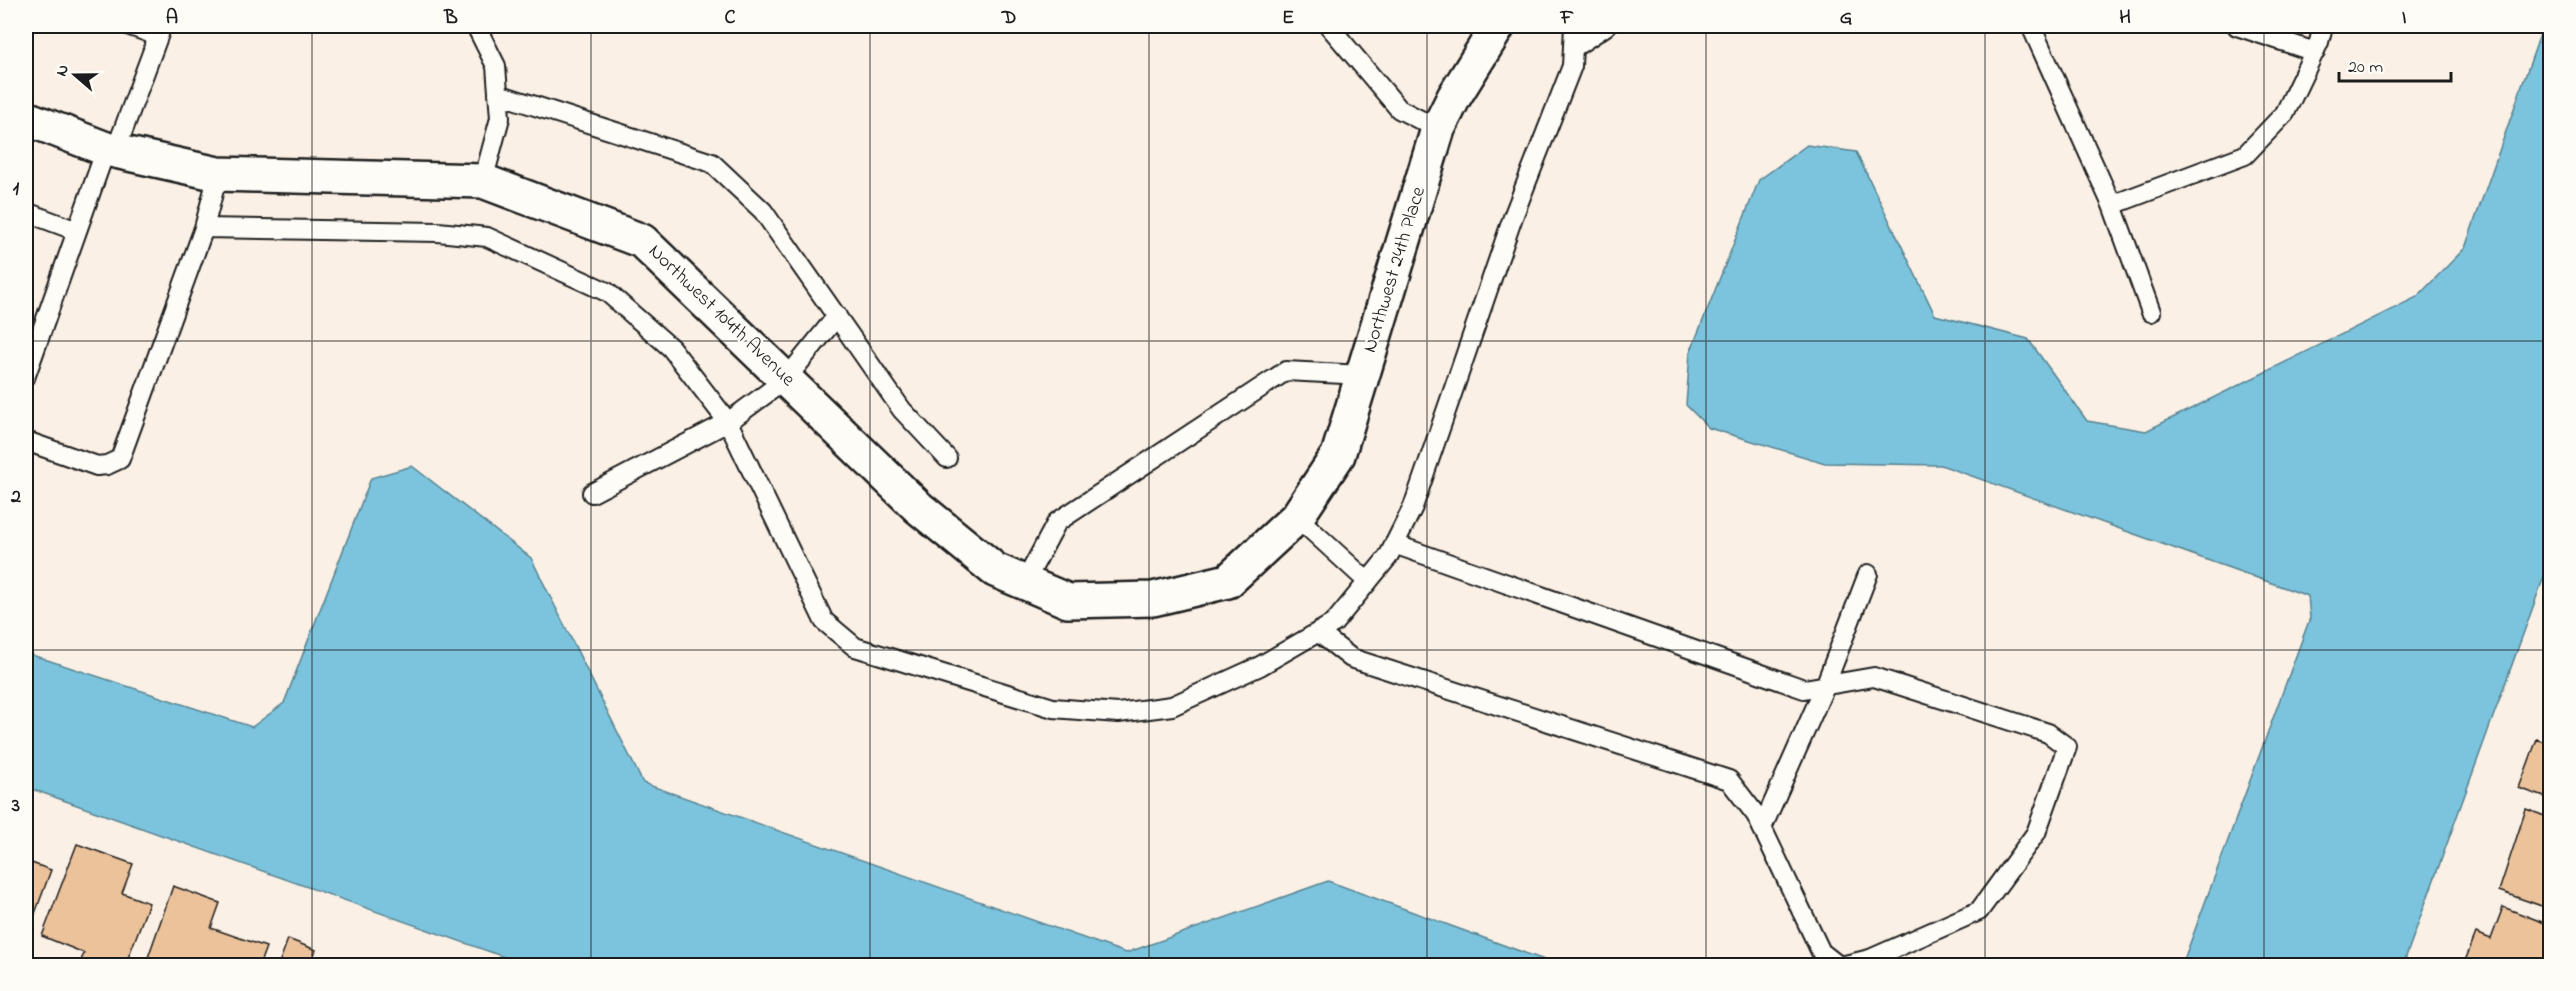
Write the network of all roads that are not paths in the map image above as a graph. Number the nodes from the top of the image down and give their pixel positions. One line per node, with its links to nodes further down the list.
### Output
1 (130, 26): 10 (lane)
2 (476, 26): 13 (lane)
3 (1329, 26): 15 (lane)
4 (1498, 26): 15 (street, Northwest 24th Place)
5 (1574, 26): 11 (lane)
6 (1606, 26): 11 (lane)
7 (2031, 26): 19 (lane)
8 (2237, 26): 12 (lane)
9 (2323, 26): 12 (lane)
10 (160, 31): 16 (lane)
11 (1573, 48): 33 (lane)
12 (2315, 52): 19 (lane)
13 (498, 94): 18 (lane); 24 (lane)
14 (26, 118): 16 (street, Northwest 104th Avenue)
15 (1438, 129): 26 (street, Northwest 24th Place)
16 (110, 150): 17 (street, Northwest 104th Avenue); 22 (lane)
17 (218, 174): 18 (street, Northwest 104th Avenue); 21 (lane)
18 (483, 181): 27 (street, Northwest 104th Avenue)
19 (2112, 205): 23 (lane)
20 (26, 212): 22 (lane)
21 (204, 228): 28 (lane); 29 (lane)
22 (77, 231): 25 (lane)
23 (2151, 312)
24 (837, 316): 27 (lane); 30 (lane)
25 (26, 375)
26 (1363, 375): 32 (street, Northwest 24th Place); 35 (lane)
27 (786, 379): 28 (lane); 35 (street, Northwest 104th Avenue)
28 (728, 422): 31 (lane); 37 (lane)
29 (26, 441)
30 (947, 458)
31 (592, 493)
32 (1297, 517): 35 (street, Northwest 104th Avenue); 36 (lane)
33 (1394, 544): 36 (lane); 38 (lane)
34 (1868, 574): 38 (lane)
35 (1024, 582)
36 (1368, 582): 37 (lane)
37 (1318, 633): 39 (lane)
38 (1826, 686): 39 (lane); 40 (lane)
39 (1762, 828): 40 (lane)
40 (1840, 966)

